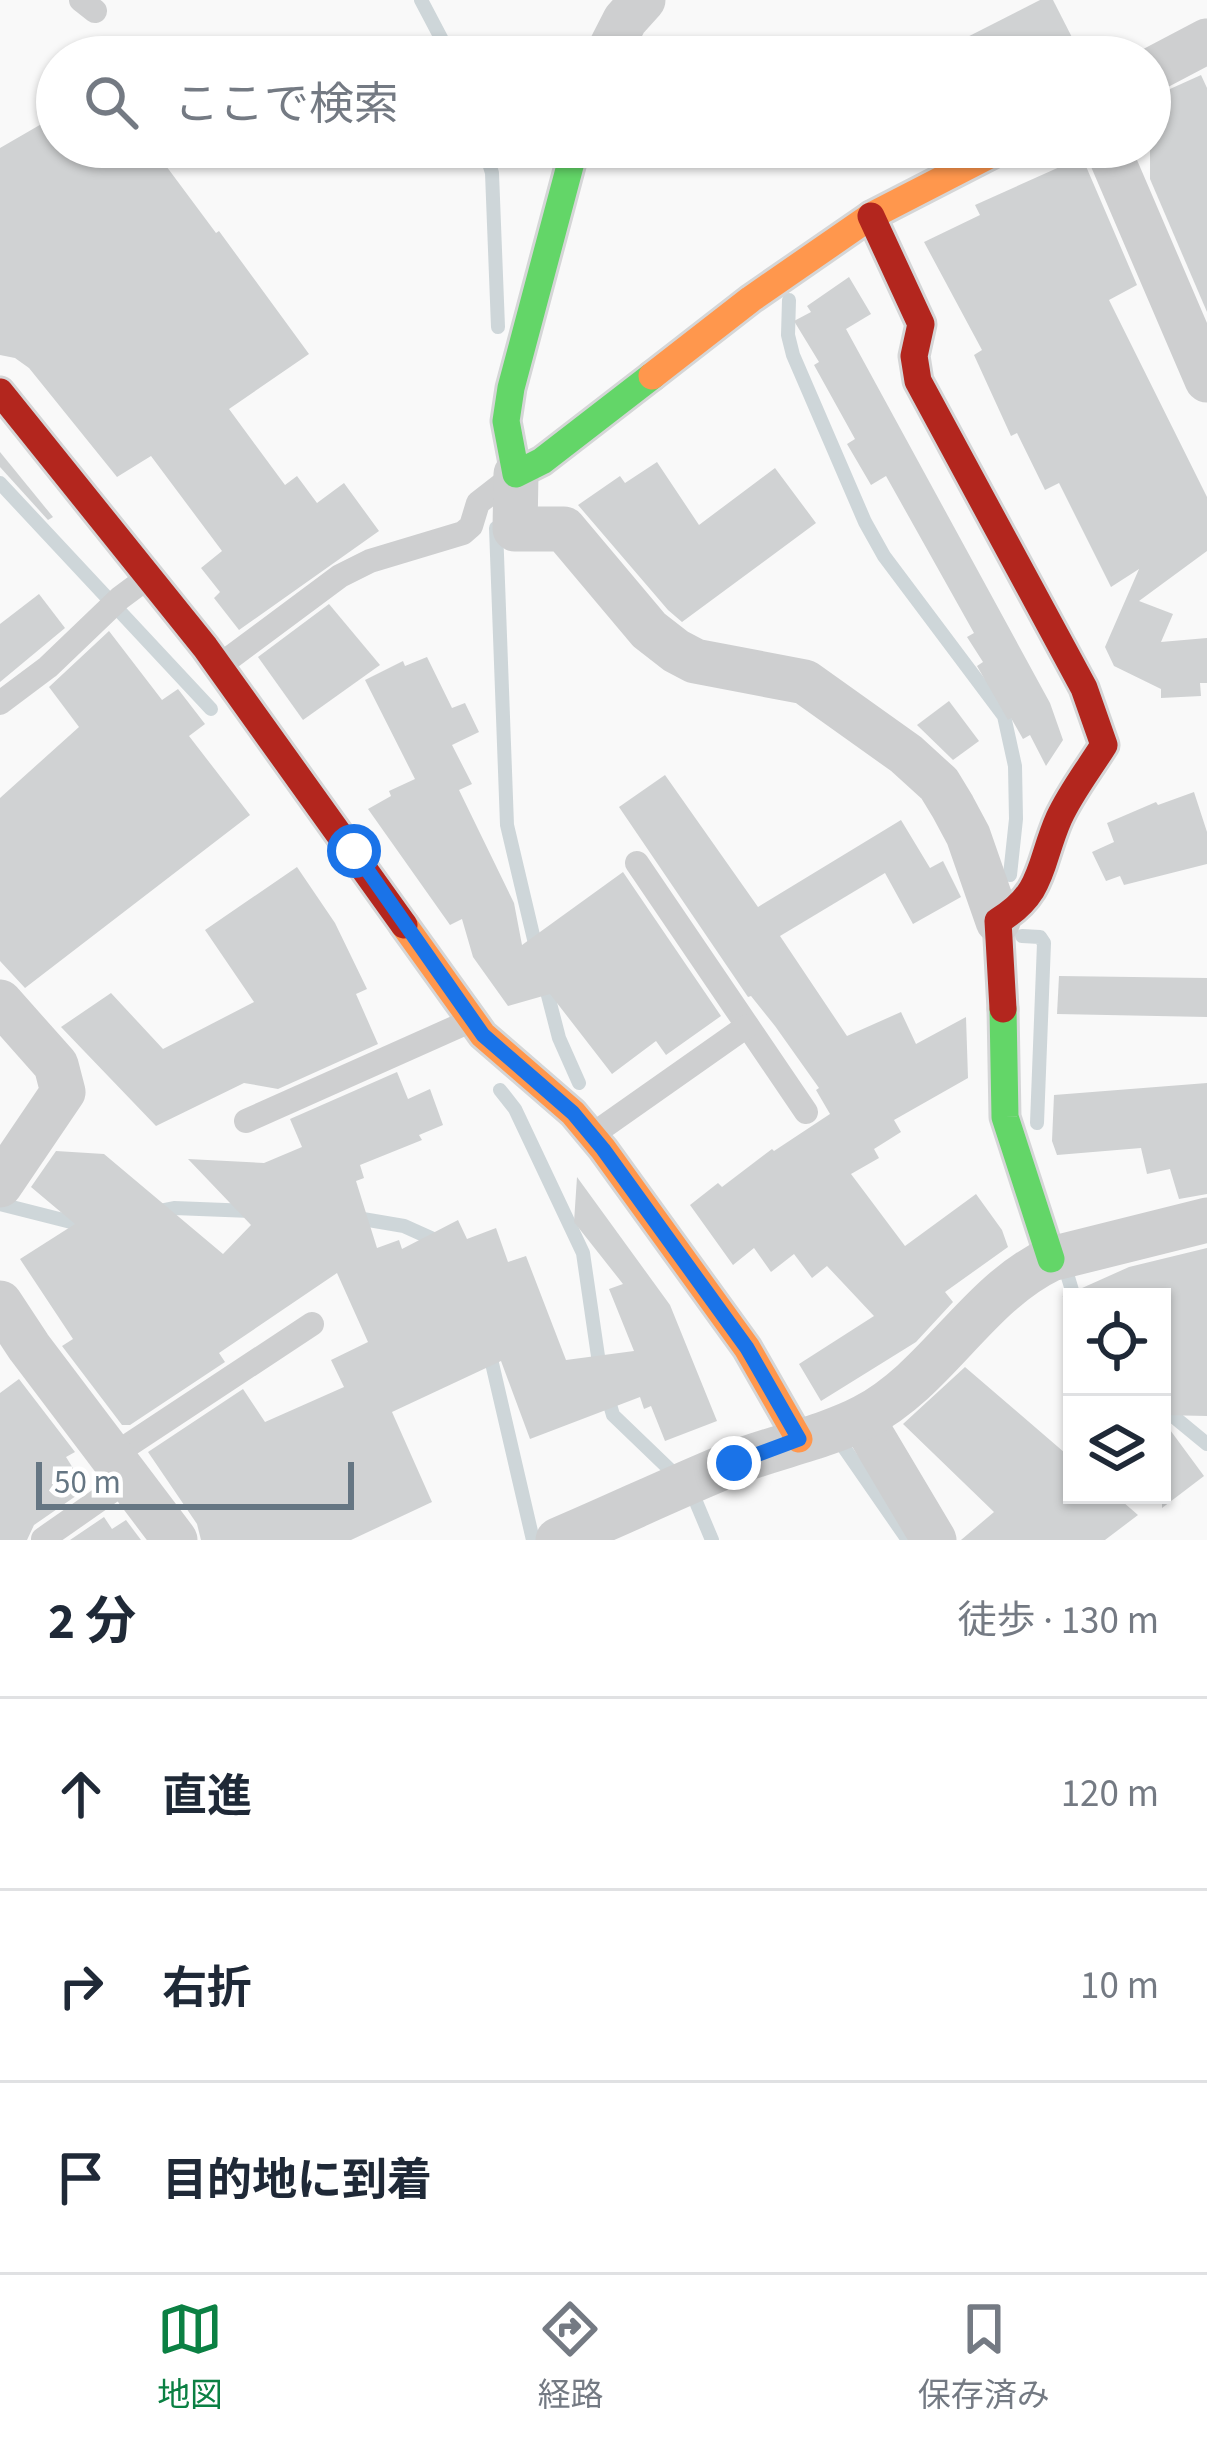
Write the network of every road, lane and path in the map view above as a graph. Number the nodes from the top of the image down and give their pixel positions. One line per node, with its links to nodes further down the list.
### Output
1 (643, 0): 2 (street)
2 (617, 36)
3 (1207, 41): 4 (street)
4 (1171, 60)
5 (569, 168): 11 (street)
6 (964, 168): 8 (street)
7 (1116, 168): 9 (street)
8 (871, 216): 11 (street); 16 (street)
9 (1207, 380)
10 (0, 392): 12 (street)
11 (516, 474): 13 (lane); 16 (street)
12 (148, 577): 13 (street); 14 (lane)
13 (219, 666): 18 (street)
14 (0, 703)
15 (637, 863): 19 (lane)
16 (998, 921): 25 (street)
17 (0, 1002): 23 (street)
18 (472, 1020): 21 (lane); 22 (street)
19 (748, 1026): 20 (lane); 22 (lane)
20 (806, 1112)
21 (246, 1121)
22 (602, 1128): 29 (street)
23 (0, 1185)
24 (1207, 1220): 25 (street)
25 (1052, 1259): 28 (street)
26 (0, 1303): 30 (street)
27 (312, 1324): 30 (lane)
28 (862, 1419): 29 (street); 34 (street)
29 (799, 1439): 33 (street)
30 (120, 1468): 31 (lane); 32 (street)
31 (43, 1539)
32 (175, 1540)
33 (558, 1540)
34 (934, 1540)

